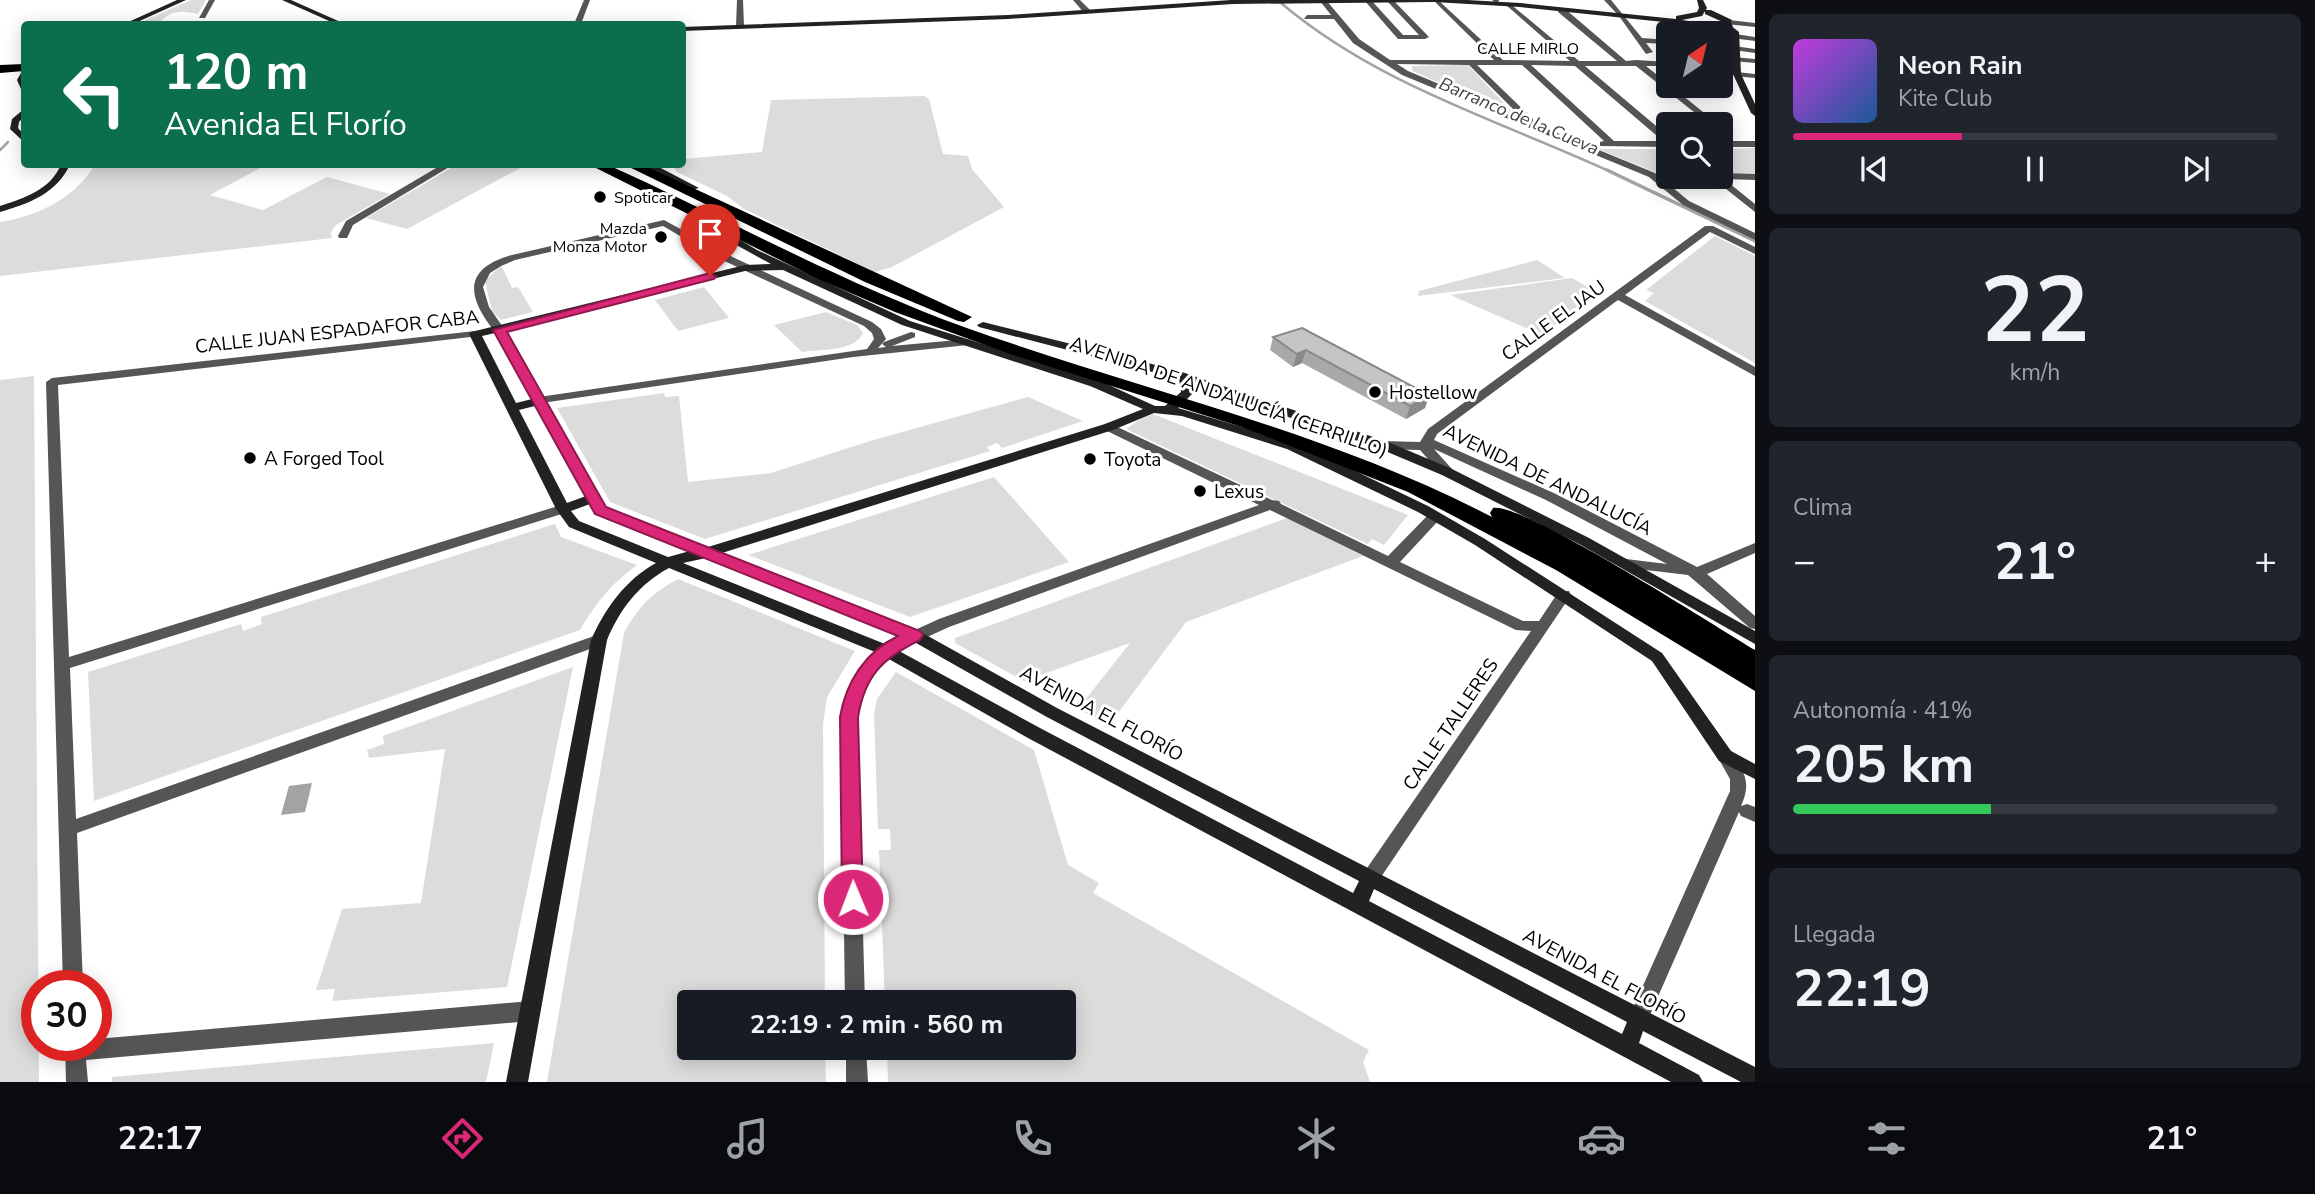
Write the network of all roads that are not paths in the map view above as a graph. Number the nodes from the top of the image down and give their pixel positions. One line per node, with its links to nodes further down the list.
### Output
1 (183, 0): 28 (street)
2 (212, 0): 23 (street)
3 (276, 0): 29 (street)
4 (286, 0): 30 (street)
5 (587, 0): 31 (street)
6 (740, 0): 37 (street)
7 (1076, 0): 22 (street)
8 (1284, 0): 14 (street)
9 (1479, 0): 19 (street)
10 (1561, 0): 21 (street)
11 (1607, 0): 24 (street)
12 (1701, 0): 25 (street); 25 (street)
13 (1232, 1): 14 (street); 22 (street)
14 (1274, 1): 15 (street)
15 (1323, 1): 16 (street); 27 (street)
16 (1368, 1): 17 (street); 17 (street)
17 (1390, 1): 18 (street)
18 (1437, 1): 20 (street); 53 (street)
19 (1495, 1): 21 (street)
20 (1508, 4): 21 (street); 55 (street)
21 (1564, 9): 24 (street); 56 (street)
22 (1088, 12): 37 (street)
23 (202, 16)
24 (1621, 16): 25 (street); 32 (street); 42 (street)
25 (1699, 16): 32 (street); 33 (street); 34 (street)
26 (1307, 17): 27 (street)
27 (1337, 17): 50 (street)
28 (135, 21)
29 (324, 21)
30 (334, 21)
31 (578, 21)
32 (1667, 21)
33 (1706, 21)
34 (1719, 21)
35 (1733, 23): 36 (street)
36 (1755, 25)
37 (740, 26): 38 (street)
38 (686, 29)
39 (1733, 29): 40 (street)
40 (1735, 36): 41 (street); 45 (street)
41 (1755, 39)
42 (1640, 40): 43 (street); 48 (street)
43 (1656, 41)
44 (1733, 48): 45 (street)
45 (1736, 48): 46 (street); 60 (street)
46 (1755, 51)
47 (1428, 52): 51 (street)
48 (1649, 52)
49 (1755, 61): 60 (street)
50 (1389, 62): 51 (street, CALLE MIRLO); 71 (street)
51 (1437, 62): 52 (street, CALLE MIRLO)
52 (1469, 62): 53 (street, CALLE MIRLO); 71 (street)
53 (1500, 62): 54 (street, CALLE MIRLO)
54 (1523, 62): 55 (street, CALLE MIRLO); 77 (street)
55 (1577, 62): 56 (street, CALLE MIRLO); 72 (street)
56 (1623, 62): 57 (street, CALLE MIRLO)
57 (1636, 62): 58 (street, CALLE MIRLO); 69 (street)
58 (1656, 63)
59 (1733, 67): 60 (street)
60 (1736, 67): 65 (street); 66 (street)
61 (0, 69): 62 (highway)
62 (21, 72)
63 (21, 72): 64 (highway)
64 (0, 75)
65 (1755, 76)
66 (1745, 90): 67 (street); 68 (street)
67 (1755, 92)
68 (1755, 111)
69 (1699, 112)
70 (21, 115): 73 (street)
71 (1523, 123): 76 (street)
72 (1656, 132)
73 (21, 136)
74 (1733, 139): 79 (street)
75 (1656, 143): 77 (street)
76 (1574, 144): 77 (street); 86 (street)
77 (1612, 144)
78 (1733, 144): 79 (street)
79 (1739, 144): 80 (street)
80 (1755, 144)
81 (64, 168): 91 (street)
82 (443, 168): 97 (street)
83 (603, 168): 94 (highway, AVENIDA DE ANDALUCÍA (CERRILLO))
84 (638, 168): 93 (highway, AVENIDA DE ANDALUCÍA (CERRILLO))
85 (653, 168): 93 (street)
86 (1652, 175): 87 (street); 95 (street)
87 (1656, 175)
88 (1733, 177): 89 (street)
89 (1755, 177)
90 (1732, 189): 92 (street)
91 (0, 209)
92 (1755, 209)
93 (731, 212): 108 (highway, AVENIDA DE ANDALUCÍA (CERRILLO))
94 (705, 216): 100 (street, AVENIDA DE ANDALUCÍA (CERRILLO)); 104 (highway, AVENIDA DE ANDALUCÍA (CERRILLO))
95 (1730, 224): 96 (street); 98 (street)
96 (1755, 227)
97 (343, 236)
98 (1755, 237)
99 (1755, 251): 107 (street, CALLE EL JAU)
100 (752, 252): 102 (street, AVENIDA DE ANDALUCÍA (CERRILLO)); 103 (street)
101 (719, 255): 103 (street); 105 (street); 110 (street)
102 (783, 267): 103 (street, CALLE JUAN ESPADAFOR CABA); 106 (street, AVENIDA DE ANDALUCÍA (CERRILLO))
103 (745, 268): 105 (street, CALLE JUAN ESPADAFOR CABA); 114 (street)
104 (814, 271): 106 (street); 118 (highway, AVENIDA DE ANDALUCÍA (CERRILLO))
105 (710, 276): 110 (street, CALLE JUAN ESPADAFOR CABA)
106 (828, 288): 109 (street, AVENIDA DE ANDALUCÍA (CERRILLO))
107 (1617, 295): 117 (street); 125 (street, CALLE EL JAU)
108 (983, 324): 116 (street, AVENIDA DE ANDALUCÍA (CERRILLO)); 118 (highway, AVENIDA DE ANDALUCÍA (CERRILLO))
109 (908, 329): 112 (street, AVENIDA DE ANDALUCÍA (CERRILLO)); 113 (street); 114 (street)
110 (499, 330): 111 (street, CALLE JUAN ESPADAFOR CABA); 120 (street, AVENIDA EL FLORÍO)
111 (474, 334): 121 (street); 150 (street, CALLE JUAN ESPADAFOR CABA)
112 (968, 342): 113 (street); 118 (street, AVENIDA DE ANDALUCÍA (CERRILLO))
113 (932, 345): 115 (street)
114 (873, 348): 115 (street)
115 (853, 354): 120 (street)
116 (1150, 368): 118 (street); 119 (street, AVENIDA DE ANDALUCÍA (CERRILLO))
117 (1755, 372)
118 (1126, 388): 119 (highway, AVENIDA DE ANDALUCÍA (CERRILLO)); 119 (street, AVENIDA DE ANDALUCÍA (CERRILLO)); 122 (street)
119 (1174, 398): 122 (street); 123 (street, AVENIDA DE ANDALUCÍA (CERRILLO)); 124 (highway, AVENIDA DE ANDALUCÍA (CERRILLO)); 126 (street, AVENIDA DE ANDALUCÍA (CERRILLO)); 139 (highway, AVENIDA DE ANDALUCÍA (CERRILLO))
120 (539, 401): 121 (street); 128 (street, AVENIDA EL FLORÍO)
121 (512, 408): 130 (street)
122 (1115, 424): 129 (street); 135 (street)
123 (1227, 425): 124 (street); 131 (street, AVENIDA DE ANDALUCÍA (CERRILLO))
124 (1258, 428): 151 (highway, AVENIDA DE ANDALUCÍA (CERRILLO))
125 (1425, 444): 126 (street); 127 (street); 134 (street, AVENIDA DE ANDALUCÍA)
126 (1384, 445): 127 (street, AVENIDA DE ANDALUCÍA (CERRILLO))
127 (1447, 472): 132 (street, AVENIDA DE ANDALUCÍA (CERRILLO))
128 (592, 499): 130 (street); 135 (street, AVENIDA EL FLORÍO)
129 (1274, 504): 137 (street); 145 (street)
130 (563, 509): 136 (street); 150 (street)
131 (1434, 517): 137 (street); 142 (street, AVENIDA DE ANDALUCÍA (CERRILLO))
132 (1544, 520): 138 (street, AVENIDA DE ANDALUCÍA (CERRILLO)); 139 (street)
133 (1755, 548): 141 (street)
134 (1654, 551): 140 (street, AVENIDA DE ANDALUCÍA); 141 (street, AVENIDA DE ANDALUCÍA)
135 (709, 552): 136 (street); 145 (street, AVENIDA EL FLORÍO)
136 (668, 562): 147 (street); 148 (street)
137 (1391, 562): 144 (street)
138 (1626, 564): 140 (street, AVENIDA DE ANDALUCÍA); 146 (street, AVENIDA DE ANDALUCÍA (CERRILLO))
139 (1599, 566): 149 (highway, AVENIDA DE ANDALUCÍA (CERRILLO))
140 (1655, 566): 141 (street, AVENIDA DE ANDALUCÍA)
141 (1696, 573): 143 (street, AVENIDA DE ANDALUCÍA)
142 (1564, 595): 144 (street, CALLE TALLERES); 152 (street, AVENIDA DE ANDALUCÍA (CERRILLO))
143 (1755, 624)
144 (1542, 626): 155 (street, CALLE TALLERES)
145 (914, 635): 148 (street); 155 (street, AVENIDA EL FLORÍO)
146 (1755, 638)
147 (599, 640): 154 (street); 159 (street)
148 (885, 650): 156 (street); 158 (street)
149 (1755, 661)
150 (62, 665): 154 (street)
151 (1755, 682)
152 (1725, 756): 153 (street, AVENIDA DE ANDALUCÍA (CERRILLO)); 160 (street)
153 (1755, 772)
154 (68, 829): 157 (street)
155 (1371, 877): 156 (street); 160 (street, AVENIDA EL FLORÍO)
156 (1357, 905): 162 (street)
157 (73, 970)
158 (855, 990)
159 (530, 1011): 161 (street); 167 (street)
160 (1639, 1017): 162 (street); 165 (street, AVENIDA EL FLORÍO)
161 (112, 1045)
162 (1626, 1048): 169 (street)
163 (856, 1060): 168 (street)
164 (76, 1061): 166 (street)
165 (1755, 1078)
166 (77, 1082)
167 (517, 1082)
168 (857, 1082)
169 (1692, 1082)

